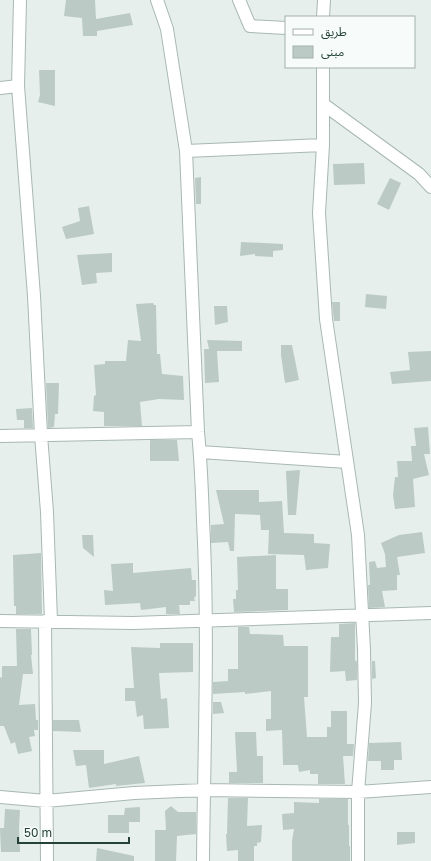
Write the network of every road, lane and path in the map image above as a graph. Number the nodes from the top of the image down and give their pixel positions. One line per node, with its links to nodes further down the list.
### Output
1 (20, 0): 8 (street)
2 (157, 0): 12 (street)
3 (239, 0): 6 (street)
4 (324, 0): 5 (street)
5 (323, 16)
6 (285, 28)
7 (323, 68): 10 (street)
8 (18, 86): 9 (street); 15 (street)
9 (0, 88)
10 (323, 104): 11 (street); 13 (street)
11 (323, 145): 12 (street); 18 (street)
12 (186, 151): 14 (street)
13 (431, 187)
14 (198, 432): 15 (street); 17 (street)
15 (41, 435): 16 (street); 22 (street)
16 (0, 436)
17 (200, 452): 18 (street); 23 (street)
18 (347, 462): 20 (street)
19 (431, 613): 20 (street)
20 (362, 616): 23 (street); 26 (street)
21 (0, 621): 22 (street)
22 (48, 621): 23 (street); 28 (street)
23 (207, 621): 25 (street)
24 (431, 787): 26 (street)
25 (204, 790): 26 (street); 28 (street); 30 (street)
26 (358, 792): 31 (street)
27 (0, 797): 28 (street)
28 (46, 801): 29 (street)
29 (47, 861)
30 (203, 861)
31 (358, 861)

